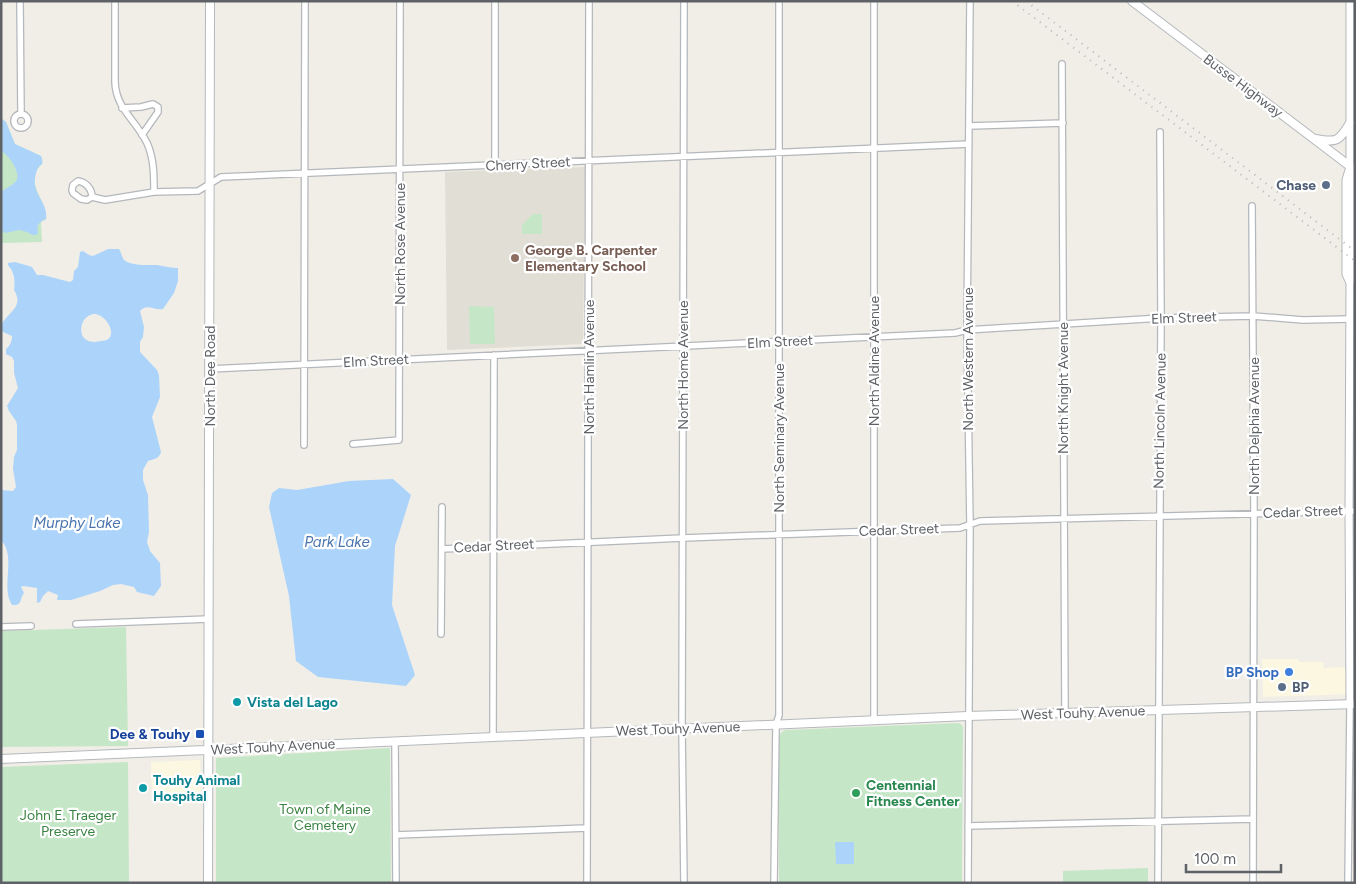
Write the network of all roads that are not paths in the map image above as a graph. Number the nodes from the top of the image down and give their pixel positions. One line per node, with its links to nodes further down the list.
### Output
1 (20, 1): 16 (street)
2 (115, 1): 15 (street)
3 (210, 1): 32 (main road, North Dee Road)
4 (305, 1): 31 (street)
5 (400, 1): 30 (street, North Rose Avenue)
6 (495, 1): 28 (street)
7 (589, 1): 27 (street, North Hamlin Avenue)
8 (684, 1): 26 (street, North Home Avenue)
9 (779, 1): 25 (street, North Seminary Avenue)
10 (874, 1): 24 (street, North Aldine Avenue)
11 (970, 1): 19 (street, North Western Avenue)
12 (1132, 1): 22 (main road, Busse Highway)
13 (1350, 1): 18 (street)
14 (1062, 64): 17 (street, North Knight Avenue)
15 (122, 108): 21 (street); 21 (street)
16 (21, 114)
17 (1064, 123): 19 (street); 41 (street, North Knight Avenue)
18 (1350, 123): 22 (main road); 29 (street)
19 (969, 126): 23 (street, North Western Avenue)
20 (1160, 132): 39 (street, North Lincoln Avenue)
21 (142, 135): 33 (street)
22 (1313, 138): 29 (main road, Busse Highway)
23 (969, 144): 24 (street, Cherry Street); 42 (street, North Western Avenue)
24 (874, 148): 25 (street, Cherry Street); 43 (street, North Aldine Avenue)
25 (779, 153): 26 (street, Cherry Street); 44 (street, North Seminary Avenue)
26 (684, 157): 27 (street, Cherry Street); 45 (street, North Home Avenue)
27 (590, 161): 28 (street, Cherry Street); 46 (street, North Hamlin Avenue)
28 (495, 166): 30 (street, Cherry Street)
29 (1352, 168): 34 (street); 37 (street)
30 (400, 169): 31 (street, Cherry Street); 48 (street, North Rose Avenue)
31 (304, 174): 32 (street, Cherry Street); 49 (street)
32 (210, 184): 33 (street, Cherry Street); 50 (main road, North Dee Road)
33 (154, 192): 35 (street, Cherry Street)
34 (1354, 194): 37 (street)
35 (92, 197)
36 (1252, 206): 38 (street, North Delphia Avenue)
37 (1350, 283): 40 (street)
38 (1253, 316): 39 (street, Elm Street); 40 (street, Elm Street); 55 (street, North Delphia Avenue)
39 (1161, 318): 41 (street, Elm Street); 56 (street, North Lincoln Avenue)
40 (1350, 320): 54 (street)
41 (1063, 324): 42 (street, Elm Street); 57 (street, North Knight Avenue)
42 (967, 330): 43 (street, Elm Street); 58 (street, North Western Avenue)
43 (874, 337): 44 (street, Elm Street); 59 (street, North Aldine Avenue)
44 (779, 342): 45 (street, Elm Street); 60 (street, North Seminary Avenue)
45 (683, 346): 46 (street, Elm Street); 61 (street, North Home Avenue)
46 (589, 351): 47 (street, Elm Street); 62 (street, North Hamlin Avenue)
47 (494, 355): 48 (street, Elm Street); 63 (street)
48 (399, 360): 49 (street, Elm Street); 51 (street, North Rose Avenue)
49 (304, 364): 50 (street, Elm Street); 52 (street)
50 (210, 369): 65 (main road, North Dee Road)
51 (352, 444)
52 (304, 445)
53 (442, 507): 64 (street)
54 (1352, 511): 55 (street, Cedar Street); 70 (street)
55 (1254, 514): 56 (street, Cedar Street); 71 (street, North Delphia Avenue)
56 (1160, 516): 57 (street, Cedar Street); 72 (street, North Lincoln Avenue)
57 (1064, 519): 58 (street, Cedar Street); 73 (street, North Knight Avenue)
58 (970, 525): 59 (street, Cedar Street); 74 (street, North Western Avenue)
59 (874, 531): 60 (street, Cedar Street); 75 (street, North Aldine Avenue)
60 (779, 534): 61 (street, Cedar Street); 76 (street, North Seminary Avenue)
61 (683, 538): 62 (street, Cedar Street); 77 (street, North Home Avenue)
62 (589, 542): 63 (street, Cedar Street); 78 (street, North Hamlin Avenue)
63 (494, 546): 64 (street, Cedar Street); 79 (street)
64 (442, 549): 69 (street)
65 (210, 619): 66 (street); 81 (main road, North Dee Road)
66 (76, 624)
67 (31, 626): 68 (street)
68 (1, 627)
69 (441, 634)
70 (1352, 704): 71 (main road, West Touhy Avenue); 83 (street)
71 (1253, 707): 72 (main road, West Touhy Avenue); 84 (street, North Delphia Avenue)
72 (1159, 710): 73 (main road, West Touhy Avenue); 85 (street, North Lincoln Avenue)
73 (1065, 713): 74 (main road, West Touhy Avenue)
74 (968, 716): 75 (main road, West Touhy Avenue); 86 (street, North Western Avenue)
75 (874, 720): 76 (main road, West Touhy Avenue)
76 (776, 725): 77 (main road, West Touhy Avenue); 93 (street, North Seminary Avenue)
77 (682, 729): 78 (main road, West Touhy Avenue); 92 (street, North Home Avenue)
78 (588, 733): 79 (main road, West Touhy Avenue); 87 (street, North Hamlin Avenue)
79 (493, 737): 80 (main road, West Touhy Avenue)
80 (395, 741): 81 (main road, West Touhy Avenue); 88 (street)
81 (209, 750): 82 (main road, West Touhy Avenue); 89 (main road, North Dee Road)
82 (1, 759)
83 (1352, 814): 97 (street)
84 (1253, 819): 85 (street); 96 (street, North Delphia Avenue)
85 (1158, 821): 86 (street); 95 (street, North Lincoln Avenue)
86 (968, 826): 94 (street, North Western Avenue)
87 (587, 828): 88 (street); 91 (street, North Hamlin Avenue)
88 (396, 835): 90 (street)
89 (208, 883)
90 (396, 883)
91 (587, 883)
92 (684, 883)
93 (774, 883)
94 (968, 883)
95 (1158, 883)
96 (1253, 883)
97 (1348, 883)

